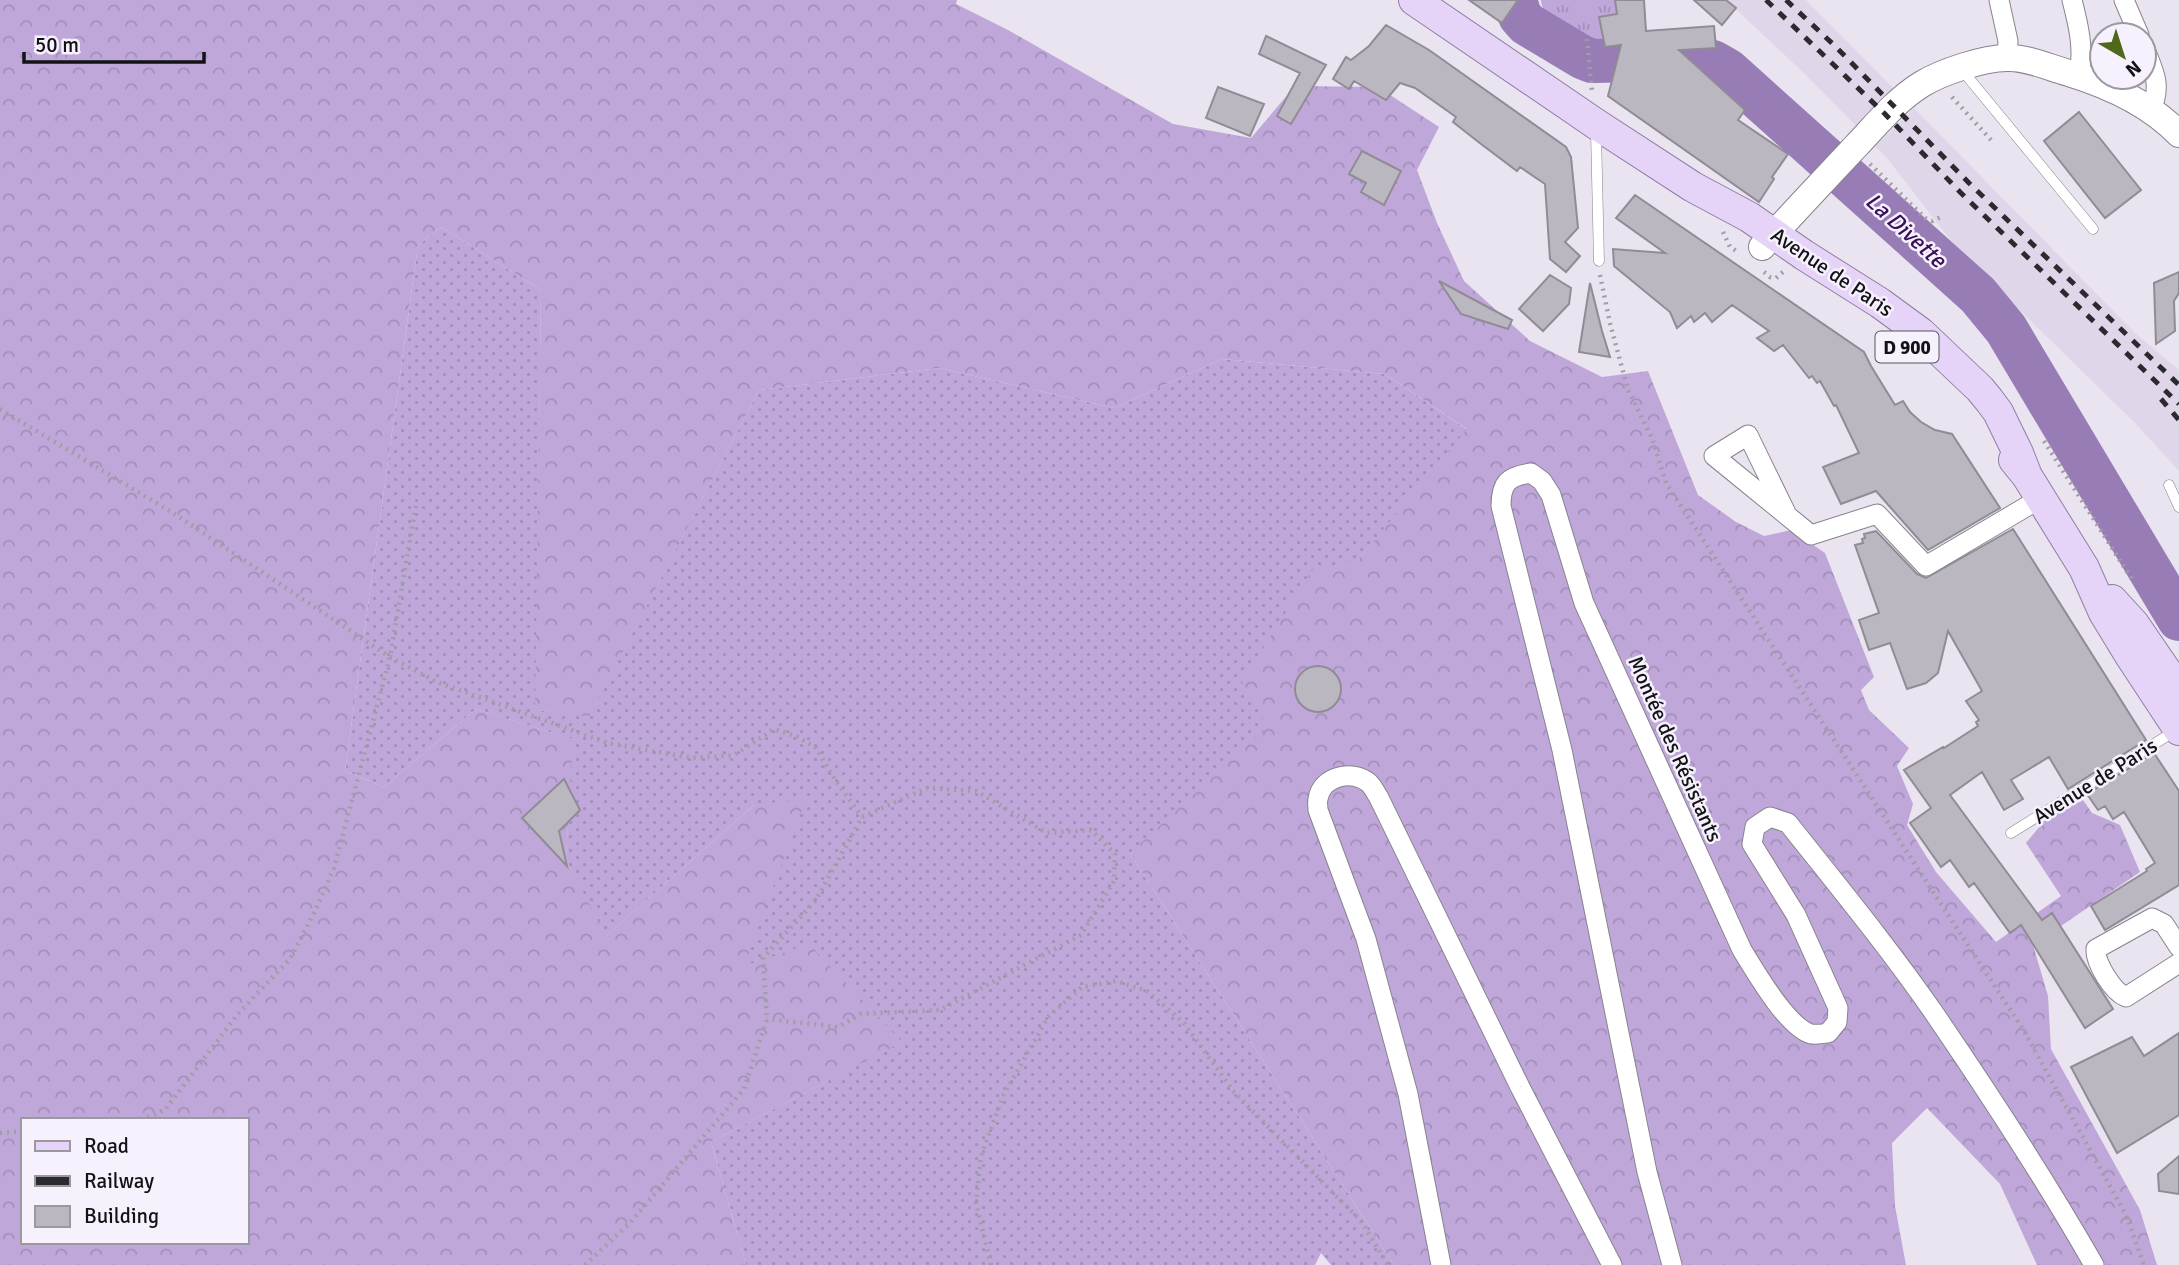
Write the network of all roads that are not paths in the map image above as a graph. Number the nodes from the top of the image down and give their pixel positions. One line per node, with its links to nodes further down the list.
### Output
1 (1415, 0): 11 (main road, Avenue de Paris / D 900)
2 (1998, 0): 6 (street)
3 (2072, 0): 8 (street)
4 (2124, 0): 5 (street)
5 (2133, 21)
6 (2007, 58): 7 (street); 8 (street)
7 (1960, 67): 13 (lane); 14 (street)
8 (2079, 76): 10 (street)
9 (2157, 91): 10 (street)
10 (2151, 111): 12 (street)
11 (1595, 124): 14 (main road, Avenue de Paris / D 900); 15 (lane)
12 (2179, 134)
13 (2093, 229)
14 (1768, 240): 17 (main road, Avenue de Paris / D 900)
15 (1598, 261)
16 (2169, 485): 18 (lane)
17 (2034, 487): 19 (street); 20 (main road, Avenue de Paris / D 900)
18 (2179, 507)
19 (1786, 513)
20 (2084, 568): 21 (main road, Avenue de Paris / D 900); 22 (main road, Avenue de Paris / D 900)
21 (2179, 690)
22 (2178, 729): 23 (lane, Avenue de Paris)
23 (2011, 833)
24 (2179, 947): 25 (street)
25 (2179, 963)
26 (1441, 1265): 27 (street)
27 (1612, 1265)
28 (1672, 1265): 29 (street, Montée des Résistants)
29 (2094, 1265)

